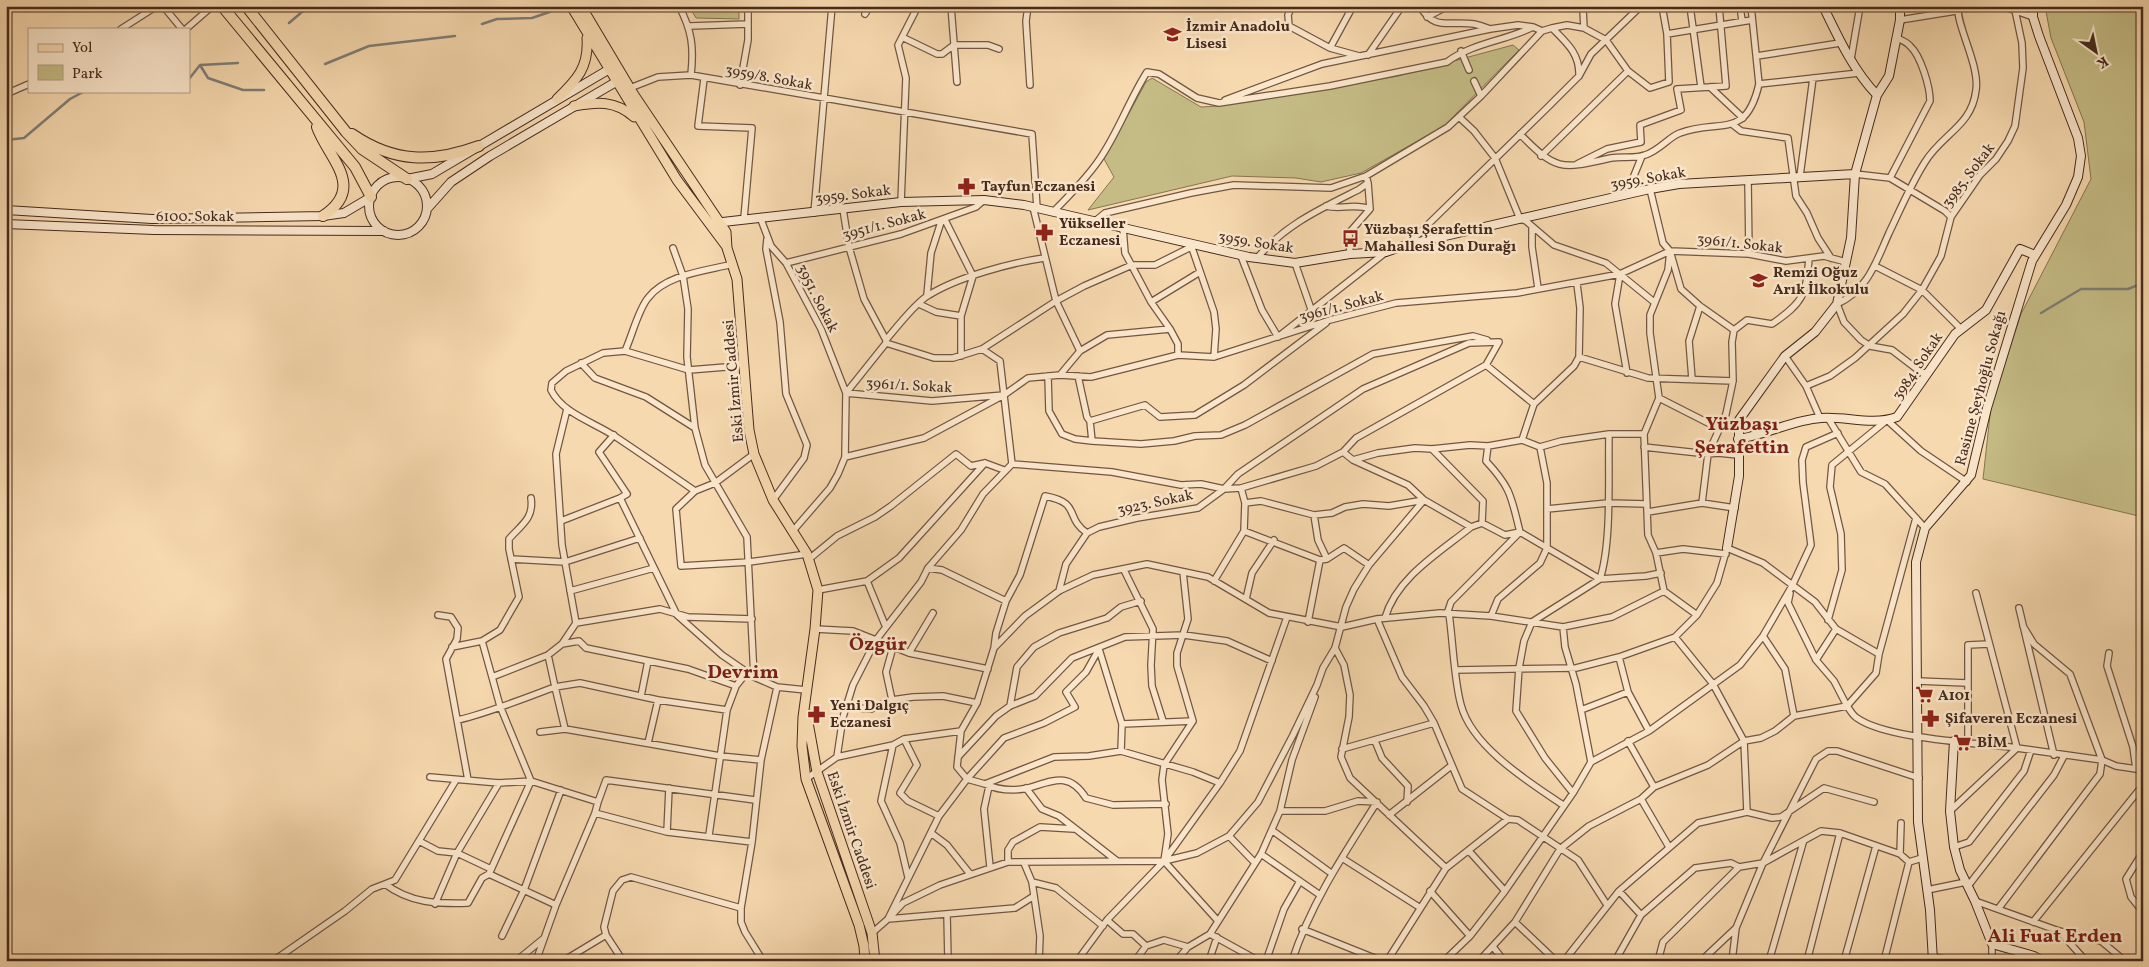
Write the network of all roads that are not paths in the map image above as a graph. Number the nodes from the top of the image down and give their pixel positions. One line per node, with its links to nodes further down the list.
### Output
1 (157, 6): 44 (street)
2 (163, 6): 45 (street)
3 (222, 6): 97 (highway)
4 (246, 6): 96 (highway)
5 (571, 6): 53 (main road, Eski İzmir Caddesi)
6 (581, 6): 66 (main road, Eski İzmir Caddesi)
7 (679, 6): 42 (street)
8 (748, 6): 40 (street)
9 (832, 6): 90 (street)
10 (870, 6): 34 (street)
11 (918, 6): 54 (street)
12 (951, 6): 58 (street)
13 (1028, 6): 81 (street)
14 (1292, 6): 59 (street)
15 (1353, 6): 59 (street)
16 (1402, 6): 62 (street)
17 (1421, 6): 35 (street)
18 (1448, 6): 35 (street)
19 (1580, 6): 48 (street)
20 (1641, 6): 56 (street)
21 (1662, 6): 52 (street)
22 (1690, 6): 50 (street)
23 (1719, 6): 41 (street)
24 (1740, 6): 39 (street)
25 (1751, 6): 37 (street)
26 (1823, 6): 57 (street)
27 (1860, 6): 65 (street)
28 (1900, 6): 38 (street)
29 (2002, 6): 33 (street)
30 (2033, 6): 36 (street, Rasime Şeyhoğlu Sokağı)
31 (208, 8): 46 (street)
32 (1958, 9): 38 (street); 114 (street)
33 (2015, 10): 36 (street); 131 (street, 3985. Sokak)
34 (865, 14)
35 (1427, 17): 49 (street)
36 (2033, 17): 152 (street, Rasime Şeyhoğlu Sokağı)
37 (1752, 20): 39 (street); 63 (street)
38 (1900, 20): 55 (street)
39 (1742, 21): 41 (street)
40 (748, 24): 42 (street); 80 (street)
41 (1722, 24): 50 (street); 82 (street)
42 (690, 26): 70 (street)
43 (1533, 27): 49 (street); 51 (street); 61 (street)
44 (123, 28)
45 (183, 28)
46 (185, 28)
47 (1552, 28): 48 (street); 51 (street); 71 (street)
48 (1584, 28): 56 (street)
49 (1490, 29): 62 (street)
50 (1693, 29): 52 (street); 84 (street)
51 (1542, 31): 88 (street)
52 (1668, 34): 77 (street)
53 (587, 36): 66 (main road, Eski İzmir Caddesi); 89 (main road)
54 (902, 37): 58 (street); 93 (street)
55 (1896, 38): 87 (street); 109 (street)
56 (1606, 40): 68 (street); 71 (street)
57 (1840, 43): 63 (street); 65 (street)
58 (954, 45): 60 (street); 76 (street)
59 (1330, 48): 64 (street)
60 (999, 49)
61 (1461, 51): 67 (street); 91 (street)
62 (1368, 55): 64 (street)
63 (1756, 56): 79 (street)
64 (1361, 57): 91 (street)
65 (1851, 59): 69 (street)
66 (612, 67): 73 (main road, Eski İzmir Caddesi); 89 (street, 6100. Sokak)
67 (1469, 70)
68 (1628, 71): 77 (street); 102 (street)
69 (1859, 73): 72 (street); 87 (street)
70 (691, 75): 74 (street, 3959/8. Sokak); 83 (street, 3959/8. Sokak)
71 (1579, 76): 100 (street)
72 (1813, 78): 79 (street); 108 (street)
73 (619, 79): 83 (main road, Eski İzmir Caddesi); 92 (street, 6100. Sokak); 98 (main road, Eski İzmir Caddesi)
74 (704, 79): 80 (street, 3959/8. Sokak); 130 (street)
75 (1474, 81): 88 (street)
76 (957, 82)
77 (1669, 82): 85 (street)
78 (28, 84): 86 (street)
79 (1758, 84): 95 (street)
80 (740, 85): 90 (street, 3959/8. Sokak)
81 (1030, 86)
82 (1710, 87): 84 (street); 95 (street)
83 (630, 88): 134 (main road, Eski İzmir Caddesi)
84 (1701, 88): 85 (street)
85 (1677, 89): 105 (street)
86 (6, 94)
87 (1877, 95): 106 (street)
88 (1481, 96): 94 (street)
89 (557, 99): 101 (street, 6100. Sokak)
90 (822, 99): 93 (street, 3959/8. Sokak); 126 (street)
91 (1219, 103): 125 (street)
92 (574, 106): 98 (main road); 124 (street, 6100. Sokak)
93 (906, 111): 118 (street); 120 (street, 3959/8. Sokak)
94 (1459, 117): 104 (street); 107 (street)
95 (1743, 118): 99 (street)
96 (336, 120): 101 (highway); 110 (highway)
97 (315, 121): 116 (highway); 128 (highway)
98 (642, 124): 137 (main road, Eski İzmir Caddesi)
99 (1732, 124): 103 (street); 108 (street)
100 (1520, 134): 102 (street); 104 (street)
101 (479, 146): 110 (street, 6100. Sokak)
102 (1541, 156): 105 (street)
103 (1642, 156): 105 (street); 115 (street)
104 (1496, 158): 132 (street); 143 (street)
105 (1571, 167)
106 (1855, 174): 108 (street, 3959. Sokak); 109 (street); 158 (street)
107 (1366, 176): 112 (street); 135 (street)
108 (1796, 176): 111 (street, 3959. Sokak); 157 (street)
109 (1890, 178): 114 (street)
110 (407, 179): 116 (street, 6100. Sokak); 124 (street)
111 (1748, 180): 113 (street, 3959. Sokak); 151 (street)
112 (1368, 183): 119 (street); 121 (street)
113 (1650, 189): 115 (street, 3959. Sokak); 148 (street)
114 (1911, 190): 131 (street); 163 (street)
115 (1634, 192): 132 (street, 3959. Sokak)
116 (371, 197): 128 (street, 6100. Sokak); 141 (street)
117 (984, 200): 118 (street, 3959. Sokak); 120 (street, 3959. Sokak); 133 (street, 3951/1. Sokak)
118 (901, 202): 122 (street, 3959. Sokak)
119 (1326, 206): 121 (street); 155 (street)
120 (1035, 208): 125 (street, 3959. Sokak); 154 (street)
121 (1370, 208): 150 (street)
122 (843, 209): 126 (street, 3959. Sokak); 145 (street)
123 (6, 210): 127 (street, 6100. Sokak)
124 (427, 210): 141 (street, 6100. Sokak)
125 (1053, 212): 135 (street, 3959. Sokak)
126 (814, 213): 129 (street, 3959. Sokak)
127 (90, 215): 128 (street, 6100. Sokak); 138 (street)
128 (323, 216)
129 (760, 217): 130 (street, 3959. Sokak); 142 (street, 3951. Sokak)
130 (744, 218): 134 (street, 3959. Sokak)
131 (1951, 218): 170 (street, 3985. Sokak)
132 (1520, 219): 139 (street); 143 (street, 3959. Sokak)
133 (943, 221): 145 (street, 3951/1. Sokak); 167 (street); 171 (street)
134 (720, 222): 137 (street, 3959. Sokak); 147 (main road, Eski İzmir Caddesi)
135 (1094, 222): 140 (street, 3959. Sokak)
136 (6, 224): 138 (street, 6100. Sokak)
137 (710, 224): 147 (main road, Eski İzmir Caddesi)
138 (90, 227): 141 (street, 6100. Sokak)
139 (1532, 227): 165 (street); 169 (street)
140 (1123, 228): 144 (street, 3959. Sokak); 162 (street)
141 (384, 231)
142 (767, 237): 159 (street, 3951. Sokak); 247 (street)
143 (1406, 245): 149 (street, 3959. Sokak)
144 (1191, 246): 153 (street, 3959. Sokak); 162 (street); 164 (street)
145 (849, 247): 159 (street, 3951/1. Sokak); 185 (street)
146 (672, 248): 166 (street)
147 (727, 248): 161 (main road, Eski İzmir Caddesi)
148 (1670, 251): 151 (street, 3961/1. Sokak); 165 (street, 3961/1. Sokak); 174 (street); 177 (street)
149 (1386, 252): 150 (street, 3959. Sokak); 178 (street)
150 (1350, 254): 160 (street, 3959. Sokak)
151 (1749, 254): 156 (street, 3961/1. Sokak)
152 (2035, 255): 182 (street, 3984. Sokak); 240 (street, Rasime Şeyhoğlu Sokağı)
153 (1241, 256): 155 (street, 3959. Sokak); 184 (street)
154 (1044, 258): 167 (street); 172 (street)
155 (1257, 258): 160 (street, 3959. Sokak)
156 (1809, 258): 157 (street, 3961/1. Sokak); 183 (street)
157 (1831, 258): 158 (street, 3961/1. Sokak)
158 (1846, 262): 176 (street)
159 (786, 263): 209 (street, 3951. Sokak)
160 (1295, 263): 178 (street)
161 (733, 264): 166 (street); 196 (main road, Eski İzmir Caddesi)
162 (1132, 265): 172 (street); 173 (street)
163 (1875, 266): 170 (street); 176 (street)
164 (1200, 272): 173 (street); 194 (street)
165 (1620, 274): 168 (street, 3961/1. Sokak); 174 (street); 201 (street)
166 (682, 276): 189 (street); 199 (street)
167 (974, 276): 171 (street); 179 (street)
168 (1576, 284): 169 (street, 3961/1. Sokak); 195 (street)
169 (1538, 288): 180 (street, 3961/1. Sokak)
170 (1922, 290): 182 (street); 187 (street, 3985. Sokak)
171 (928, 295): 175 (street)
172 (1056, 301): 188 (street); 190 (street)
173 (1151, 302): 181 (street)
174 (1654, 302): 205 (street)
175 (919, 304): 179 (street); 185 (street)
176 (1837, 304): 187 (street); 193 (street)
177 (1700, 306): 183 (street); 206 (street)
178 (1311, 309): 184 (street)
179 (961, 316): 192 (street)
180 (1330, 320): 184 (street, 3961/1. Sokak); 216 (street)
181 (1170, 329): 190 (street); 191 (street)
182 (1962, 329): 200 (street, 3984. Sokak)
183 (1734, 330): 207 (street)
184 (1278, 337): 194 (street, 3961/1. Sokak)
185 (886, 341): 192 (street); 209 (street)
186 (1491, 342): 198 (street); 225 (street); 243 (street, 3923. Sokak)
187 (1870, 346): 200 (street); 208 (street, 3985. Sokak)
188 (982, 349): 192 (street); 210 (street)
189 (625, 351): 197 (street); 199 (street)
190 (1080, 351): 202 (street)
191 (1178, 355): 194 (street, 3961/1. Sokak); 204 (street, 3961/1. Sokak)
192 (961, 356)
193 (1784, 356): 208 (street); 223 (street)
194 (1214, 357)
195 (1579, 357): 201 (street); 212 (street)
196 (744, 362): 199 (street); 232 (main road, Eski İzmir Caddesi)
197 (581, 364): 213 (street); 217 (street)
198 (1486, 365): 212 (street); 230 (street)
199 (689, 370): 217 (street)
200 (1929, 372): 215 (street, 3984. Sokak)
201 (1626, 373): 205 (street)
202 (1060, 375): 203 (street, 3961/1. Sokak); 204 (street, 3961/1. Sokak)
203 (1048, 376): 210 (street, 3961/1. Sokak); 225 (street)
204 (1078, 376): 216 (street)
205 (1657, 379): 206 (street); 211 (street)
206 (1692, 379): 207 (street)
207 (1733, 381): 218 (street)
208 (1806, 386): 214 (street)
209 (846, 394): 210 (street, 3961/1. Sokak); 235 (street)
210 (1004, 395): 235 (street); 238 (street)
211 (1659, 398): 218 (street); 221 (street)
212 (1534, 404): 224 (street)
213 (567, 409): 222 (street); 258 (street)
214 (1824, 418): 215 (street); 219 (street); 223 (street)
215 (1887, 420): 231 (street); 240 (street)
216 (1090, 421): 225 (street)
217 (696, 428): 241 (street)
218 (1718, 428): 233 (street)
219 (1838, 433): 231 (street); 285 (street)
220 (1609, 434): 221 (street); 227 (street); 250 (street)
221 (1644, 434): 228 (street)
222 (614, 435): 244 (street); 246 (street)
223 (1738, 439): 234 (street)
224 (1522, 440): 226 (street); 227 (street)
225 (1092, 441)
226 (1488, 446): 229 (street); 264 (street)
227 (1540, 447): 254 (street)
228 (1644, 447): 233 (street); 252 (street)
229 (1432, 449): 236 (street); 259 (street)
230 (1343, 452): 236 (street); 242 (street)
231 (1848, 453): 257 (street); 305 (street)
232 (754, 454): 241 (street); 247 (main road, Eski İzmir Caddesi)
233 (1708, 454): 234 (street); 251 (street)
234 (1738, 455): 253 (street)
235 (845, 457): 263 (street)
236 (1354, 460): 248 (street)
237 (984, 463): 239 (street); 271 (street); 283 (street)
238 (1012, 464): 239 (street); 243 (street)
239 (1004, 470): 278 (street)
240 (1967, 482): 261 (street, Rasime Şeyhoğlu Sokağı)
241 (715, 483): 244 (street); 275 (street)
242 (1241, 488): 243 (street); 249 (street)
243 (1224, 489): 265 (street, 3923. Sokak)
244 (695, 491): 275 (street)
245 (531, 498): 272 (street)
246 (620, 498): 258 (street); 266 (street)
247 (772, 500): 263 (main road, Eski İzmir Caddesi)
248 (1424, 500): 256 (street); 260 (street); 276 (street)
249 (1245, 503): 256 (street); 262 (street)
250 (1608, 503): 252 (street); 254 (street); 282 (street)
251 (1702, 503): 253 (street); 255 (street)
252 (1648, 504): 255 (street)
253 (1735, 508): 269 (street)
254 (1547, 509): 268 (street)
255 (1648, 512): 270 (street)
256 (1314, 515): 273 (street)
257 (1916, 518): 261 (street); 330 (street)
258 (560, 521): 274 (street)
259 (1482, 523): 260 (street); 264 (street)
260 (1471, 527): 302 (street)
261 (1925, 528): 343 (street, Rasime Şeyhoğlu Sokağı)
262 (1244, 531): 267 (street); 284 (street)
263 (792, 532): 271 (main road, Eski İzmir Caddesi)
264 (1520, 532): 268 (street); 296 (street)
265 (1087, 533): 288 (street); 292 (street)
266 (640, 538): 274 (street); 277 (street)
267 (1274, 540): 273 (street); 291 (street)
268 (1547, 548): 282 (street); 300 (street)
269 (1727, 551): 270 (street); 285 (street); 297 (street)
270 (1656, 553): 281 (street)
271 (808, 556): 275 (street); 286 (main road, Eski İzmir Caddesi)
272 (511, 559): 274 (street); 320 (street)
273 (1324, 559): 276 (street); 307 (street)
274 (565, 562): 287 (street)
275 (749, 562): 303 (street)
276 (1369, 565): 312 (street)
277 (654, 568): 287 (street); 299 (street)
278 (928, 568): 292 (street); 309 (street)
279 (1124, 570): 280 (street); 288 (street); 293 (street)
280 (1183, 572): 284 (street); 316 (street)
281 (1662, 573): 282 (street); 289 (street)
282 (1600, 580): 308 (street)
283 (867, 581): 286 (street); 309 (street)
284 (1214, 582): 291 (street)
285 (1792, 586): 305 (street); 317 (street); 334 (street)
286 (818, 590): 313 (main road, Eski İzmir Caddesi)
287 (570, 591): 306 (street)
288 (1059, 591): 325 (street)
289 (1664, 591): 297 (street); 310 (street)
290 (1976, 593): 322 (street)
291 (1246, 599): 301 (street)
292 (1006, 601): 325 (street)
293 (1141, 601): 315 (street); 357 (street)
294 (2019, 608): 311 (street)
295 (933, 613): 328 (street)
296 (1448, 614): 300 (street); 302 (street); 339 (street)
297 (1697, 614): 318 (street)
298 (438, 615): 323 (street)
299 (677, 615): 303 (street); 306 (street); 340 (street)
300 (1491, 616): 308 (street)
301 (1287, 617): 307 (street); 333 (street)
302 (1385, 618): 304 (street)
303 (752, 619): 342 (street)
304 (1377, 619): 312 (street); 367 (street)
305 (1828, 620): 314 (street)
306 (576, 622): 321 (street)
307 (1308, 622): 312 (street)
308 (1532, 622): 310 (street); 336 (street)
309 (885, 625): 319 (street)
310 (1564, 626): 338 (street)
311 (2023, 626): 386 (street); 392 (street)
312 (1342, 627): 327 (street)
313 (815, 629): 319 (street); 350 (main road, Eski İzmir Caddesi)
314 (1836, 629): 330 (street); 334 (street)
315 (1154, 635): 316 (street); 326 (street); 365 (street)
316 (1184, 635): 333 (street); 366 (street)
317 (1763, 636): 345 (street); 363 (street)
318 (1675, 637): 332 (street); 345 (street)
319 (876, 640): 324 (street); 360 (street)
320 (482, 641): 323 (street); 341 (street)
321 (562, 644): 331 (street); 335 (street)
322 (1989, 644): 344 (street); 382 (street)
323 (452, 647): 364 (street)
324 (893, 647): 328 (street); 354 (street)
325 (994, 648): 337 (street)
326 (1099, 648): 357 (street); 368 (street); 400 (street)
327 (1335, 648): 346 (street); 383 (street)
328 (908, 653): 337 (street)
329 (2109, 653): 396 (street)
330 (1880, 654): 358 (street)
331 (548, 655): 341 (street); 349 (street)
332 (1619, 657): 338 (street); 351 (street)
333 (1272, 660): 405 (street)
334 (1816, 660): 358 (street)
335 (648, 661): 347 (street); 352 (street)
336 (1519, 668): 338 (street); 339 (street); 413 (street)
337 (988, 669): 355 (street)
338 (1572, 669): 362 (street)
339 (1456, 670): 422 (street)
340 (748, 671): 342 (street); 347 (street)
341 (492, 677): 356 (street)
342 (754, 677): 348 (street)
343 (1918, 681): 344 (street); 373 (street, Rasime Şeyhoğlu Sokağı)
344 (1967, 683): 379 (street)
345 (1713, 684): 371 (street); 378 (street)
346 (1317, 685): 423 (street); 438 (street)
347 (736, 686): 361 (street)
348 (777, 687): 350 (street); 391 (street)
349 (555, 688): 352 (street); 356 (street); 369 (street)
350 (806, 690): 359 (main road, Eski İzmir Caddesi)
351 (1628, 692): 362 (street); 371 (street)
352 (641, 696): 353 (street)
353 (658, 700): 361 (street); 380 (street)
354 (892, 700): 355 (street); 360 (street)
355 (977, 703): 370 (street)
356 (500, 706): 364 (street); 404 (street)
357 (1010, 706): 390 (street)
358 (1847, 706): 363 (street); 373 (street)
359 (804, 707): 397 (main road, Eski İzmir Caddesi); 403 (main road, Eski İzmir Caddesi)
360 (846, 707): 389 (street)
361 (728, 710): 387 (street)
362 (1580, 710): 393 (street)
363 (1794, 716): 378 (street)
364 (458, 720): 402 (street)
365 (1163, 721): 366 (street); 368 (street)
366 (1193, 721): 394 (street)
367 (1434, 723): 376 (street); 395 (street)
368 (1122, 724): 385 (street)
369 (565, 729): 372 (street); 380 (street)
370 (961, 731): 374 (street); 390 (street)
371 (1649, 731): 377 (street)
372 (540, 732)
373 (1918, 737): 375 (street); 399 (street, Rasime Şeyhoğlu Sokağı)
374 (904, 739): 381 (street); 429 (street)
375 (1954, 740): 379 (street); 424 (street)
376 (1375, 741): 383 (street); 419 (street)
377 (1628, 741): 393 (street); 409 (street)
378 (1744, 741): 409 (street); 425 (street)
379 (1968, 742): 382 (street)
380 (648, 743): 387 (street)
381 (893, 745): 389 (street); 467 (street)
382 (2017, 748): 384 (street); 424 (street)
383 (1342, 749): 418 (street)
384 (2031, 750): 386 (street); 445 (street)
385 (1121, 751): 394 (street); 407 (street)
386 (2054, 754): 388 (street)
387 (720, 756): 391 (street); 414 (street)
388 (2064, 756): 392 (street); 471 (street)
389 (836, 757): 397 (street)
390 (958, 757): 400 (street)
391 (761, 760): 416 (street)
392 (2102, 760): 396 (street); 485 (street)
393 (1591, 762): 413 (street)
394 (1164, 765): 405 (street); 421 (street)
395 (1451, 766): 419 (street); 430 (street)
396 (2140, 769)
397 (817, 772): 403 (street); 497 (main road, Eski İzmir Caddesi)
398 (430, 777): 401 (street)
399 (1918, 778): 428 (street); 453 (street, Rasime Şeyhoğlu Sokağı)
400 (967, 779): 407 (street); 429 (street)
401 (456, 780): 402 (street); 440 (street)
402 (468, 780): 406 (street)
403 (806, 780): 515 (main road, Eski İzmir Caddesi)
404 (531, 781): 406 (street); 412 (street); 464 (street)
405 (1220, 783): 455 (street)
406 (499, 784): 449 (street)
407 (987, 785): 411 (street); 461 (street)
408 (2143, 785): 492 (street)
409 (1654, 787): 415 (street)
410 (669, 788): 414 (street); 417 (street); 434 (street)
411 (1026, 788): 421 (street); 432 (street)
412 (561, 790): 417 (street); 472 (street)
413 (1573, 793): 422 (street)
414 (715, 794): 416 (street); 437 (street)
415 (1641, 799): 444 (street); 446 (street)
416 (755, 800): 441 (street)
417 (598, 802): 426 (street)
418 (1377, 802): 423 (street); 427 (street); 452 (street)
419 (1407, 802): 427 (street)
420 (1874, 802): 428 (street)
421 (1166, 804): 455 (street)
422 (1563, 805): 439 (street)
423 (1280, 811): 433 (street)
424 (1950, 811): 445 (street)
425 (1748, 812): 428 (street); 444 (street)
426 (595, 813): 434 (street); 481 (street)
427 (1388, 815): 463 (street)
428 (1786, 815): 460 (street)
429 (939, 816): 435 (street)
430 (1508, 819): 439 (street); 447 (street)
431 (1902, 823): 451 (street)
432 (1074, 829): 454 (street); 456 (street)
433 (1273, 830): 450 (street); 465 (street)
434 (667, 832): 437 (street)
435 (931, 833): 466 (street); 467 (street)
436 (1840, 833): 442 (street); 443 (street); 538 (street)
437 (709, 836): 441 (street)
438 (1229, 836): 455 (street); 459 (street)
439 (1544, 836): 446 (street); 475 (street)
440 (419, 841): 449 (street); 470 (street)
441 (752, 842): 484 (street)
442 (1803, 843): 460 (street); 537 (street)
443 (1876, 846): 451 (street); 539 (street)
444 (1669, 847): 476 (street)
445 (1954, 847): 471 (street)
446 (1560, 848): 482 (street); 491 (street)
447 (1469, 852): 463 (street); 475 (street)
448 (2143, 852): 486 (street)
449 (457, 853): 464 (street); 480 (street)
450 (1261, 854): 459 (street); 468 (street)
451 (1900, 854): 457 (street)
452 (1342, 858): 465 (street); 483 (street)
453 (1922, 858): 457 (street); 473 (street, Rasime Şeyhoğlu Sokağı)
454 (1117, 861): 455 (street); 458 (street)
455 (1164, 861): 490 (street); 493 (street)
456 (1008, 862): 458 (street); 461 (street)
457 (1909, 862): 540 (street)
458 (1024, 863): 469 (street)
459 (1255, 863): 490 (street)
460 (1763, 863): 462 (street); 494 (street)
461 (990, 867): 466 (street)
462 (1739, 867): 488 (street); 534 (street)
463 (1446, 868): 474 (street)
464 (490, 871): 472 (street); 480 (street)
465 (1331, 873): 477 (street)
466 (970, 874): 489 (street)
467 (908, 878): 489 (street)
468 (1300, 881): 477 (street); 524 (street)
469 (1032, 882): 478 (street); 493 (street)
470 (385, 884): 480 (street); 509 (street)
471 (1967, 884): 473 (street); 479 (street)
472 (524, 890): 481 (street); 500 (street)
473 (1927, 890): 508 (street, Rasime Şeyhoğlu Sokağı)
474 (1430, 891): 483 (street); 501 (street)
475 (1506, 891): 501 (street)
476 (1619, 891): 482 (street); 488 (street)
477 (1320, 895): 495 (street)
478 (1034, 896): 487 (street); 518 (street)
479 (1976, 901): 485 (street); 504 (street)
480 (435, 904)
481 (556, 904): 503 (street)
482 (1607, 905): 532 (street)
483 (1419, 907): 527 (street)
484 (741, 908): 499 (street); 514 (street)
485 (1998, 909): 492 (street)
486 (2143, 912)
487 (947, 914): 489 (street); 517 (street)
488 (1641, 914): 533 (street)
489 (888, 919): 497 (street)
490 (1218, 921): 498 (street)
491 (1515, 922): 507 (street); 531 (street)
492 (2032, 922): 496 (street)
493 (1105, 923): 505 (street); 519 (street)
494 (1736, 928): 535 (street); 536 (street)
495 (1302, 929): 525 (street); 526 (street)
496 (2059, 931): 544 (street); 545 (street)
497 (872, 933): 516 (main road, Eski İzmir Caddesi)
498 (1210, 934): 502 (street); 506 (street)
499 (606, 935): 512 (street); 513 (street)
500 (502, 936)
501 (1470, 936): 528 (street)
502 (1217, 937): 522 (street); 523 (street)
503 (544, 939): 510 (street); 511 (street)
504 (1992, 944): 542 (street); 543 (street)
505 (1146, 946): 506 (street); 520 (street)
506 (1188, 947): 521 (street)
507 (1494, 948): 529 (street); 530 (street)
508 (1933, 959): 541 (street)
509 (273, 961)
510 (516, 961)
511 (536, 961)
512 (563, 961)
513 (623, 961)
514 (763, 961)
515 (865, 961)
516 (874, 961)
517 (948, 961)
518 (1039, 961)
519 (1077, 961)
520 (1135, 961)
521 (1176, 961)
522 (1209, 961)
523 (1259, 961)
524 (1266, 961)
525 (1292, 961)
526 (1382, 961)
527 (1387, 961)
528 (1444, 961)
529 (1479, 961)
530 (1504, 961)
531 (1556, 961)
532 (1564, 961)
533 (1616, 961)
534 (1658, 961)
535 (1701, 961)
536 (1732, 961)
537 (1769, 961)
538 (1807, 961)
539 (1844, 961)
540 (1884, 961)
541 (1954, 961)
542 (1992, 961)
543 (2042, 961)
544 (2086, 961)
545 (2125, 961)

